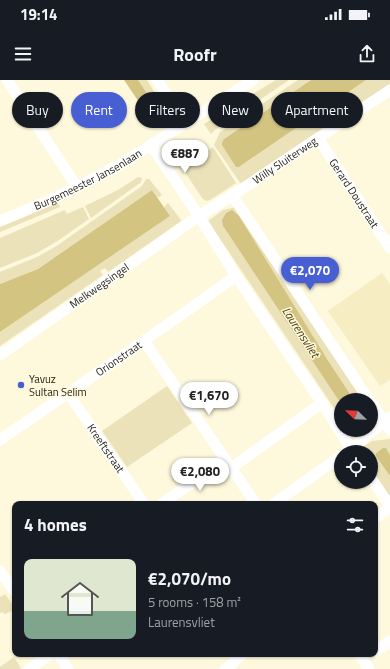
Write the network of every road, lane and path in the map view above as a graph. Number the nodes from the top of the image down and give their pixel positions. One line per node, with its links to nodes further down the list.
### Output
1 (7, 80): 10 (street)
2 (157, 80): 5 (street)
3 (253, 80): 6 (street, Burgemeester Jansenlaan)
4 (390, 90): 8 (street, Willy Sluiterweg)
5 (165, 92)
6 (200, 114)
7 (177, 128): 9 (street, Burgemeester Jansenlaan)
8 (318, 138): 11 (street, Willy Sluiterweg); 14 (street, Gerard Doustraat)
9 (151, 145): 10 (street, Burgemeester Jansenlaan); 12 (street)
10 (77, 187): 13 (street, Burgemeester Jansenlaan)
11 (232, 195): 12 (street, Willy Sluiterweg); 19 (street)
12 (199, 216): 15 (street); 17 (street, Melkwegsingel)
13 (0, 221)
14 (390, 248)
15 (236, 276): 16 (street, Orionstraat); 20 (street)
16 (144, 341): 18 (street, Orionstraat); 27 (street)
17 (0, 355)
18 (68, 393): 23 (street, Orionstraat); 29 (street, Kreeftstraat)
19 (364, 393)
20 (322, 404): 24 (street); 27 (street)
21 (378, 411): 22 (street)
22 (388, 423): 25 (street)
23 (0, 440)
24 (347, 445)
25 (359, 445)
26 (334, 461): 32 (street)
27 (228, 464): 30 (street); 31 (street)
28 (378, 489): 33 (street)
29 (142, 501)
30 (166, 501)
31 (254, 501)
32 (277, 501)
33 (390, 507): 34 (street)
34 (378, 516)
35 (0, 571): 36 (street)
36 (12, 588)
37 (390, 641): 38 (street)
38 (378, 650)
39 (47, 657): 42 (street)
40 (60, 657): 43 (street)
41 (239, 657): 44 (street)
42 (29, 669)
43 (68, 669)
44 (225, 669)

